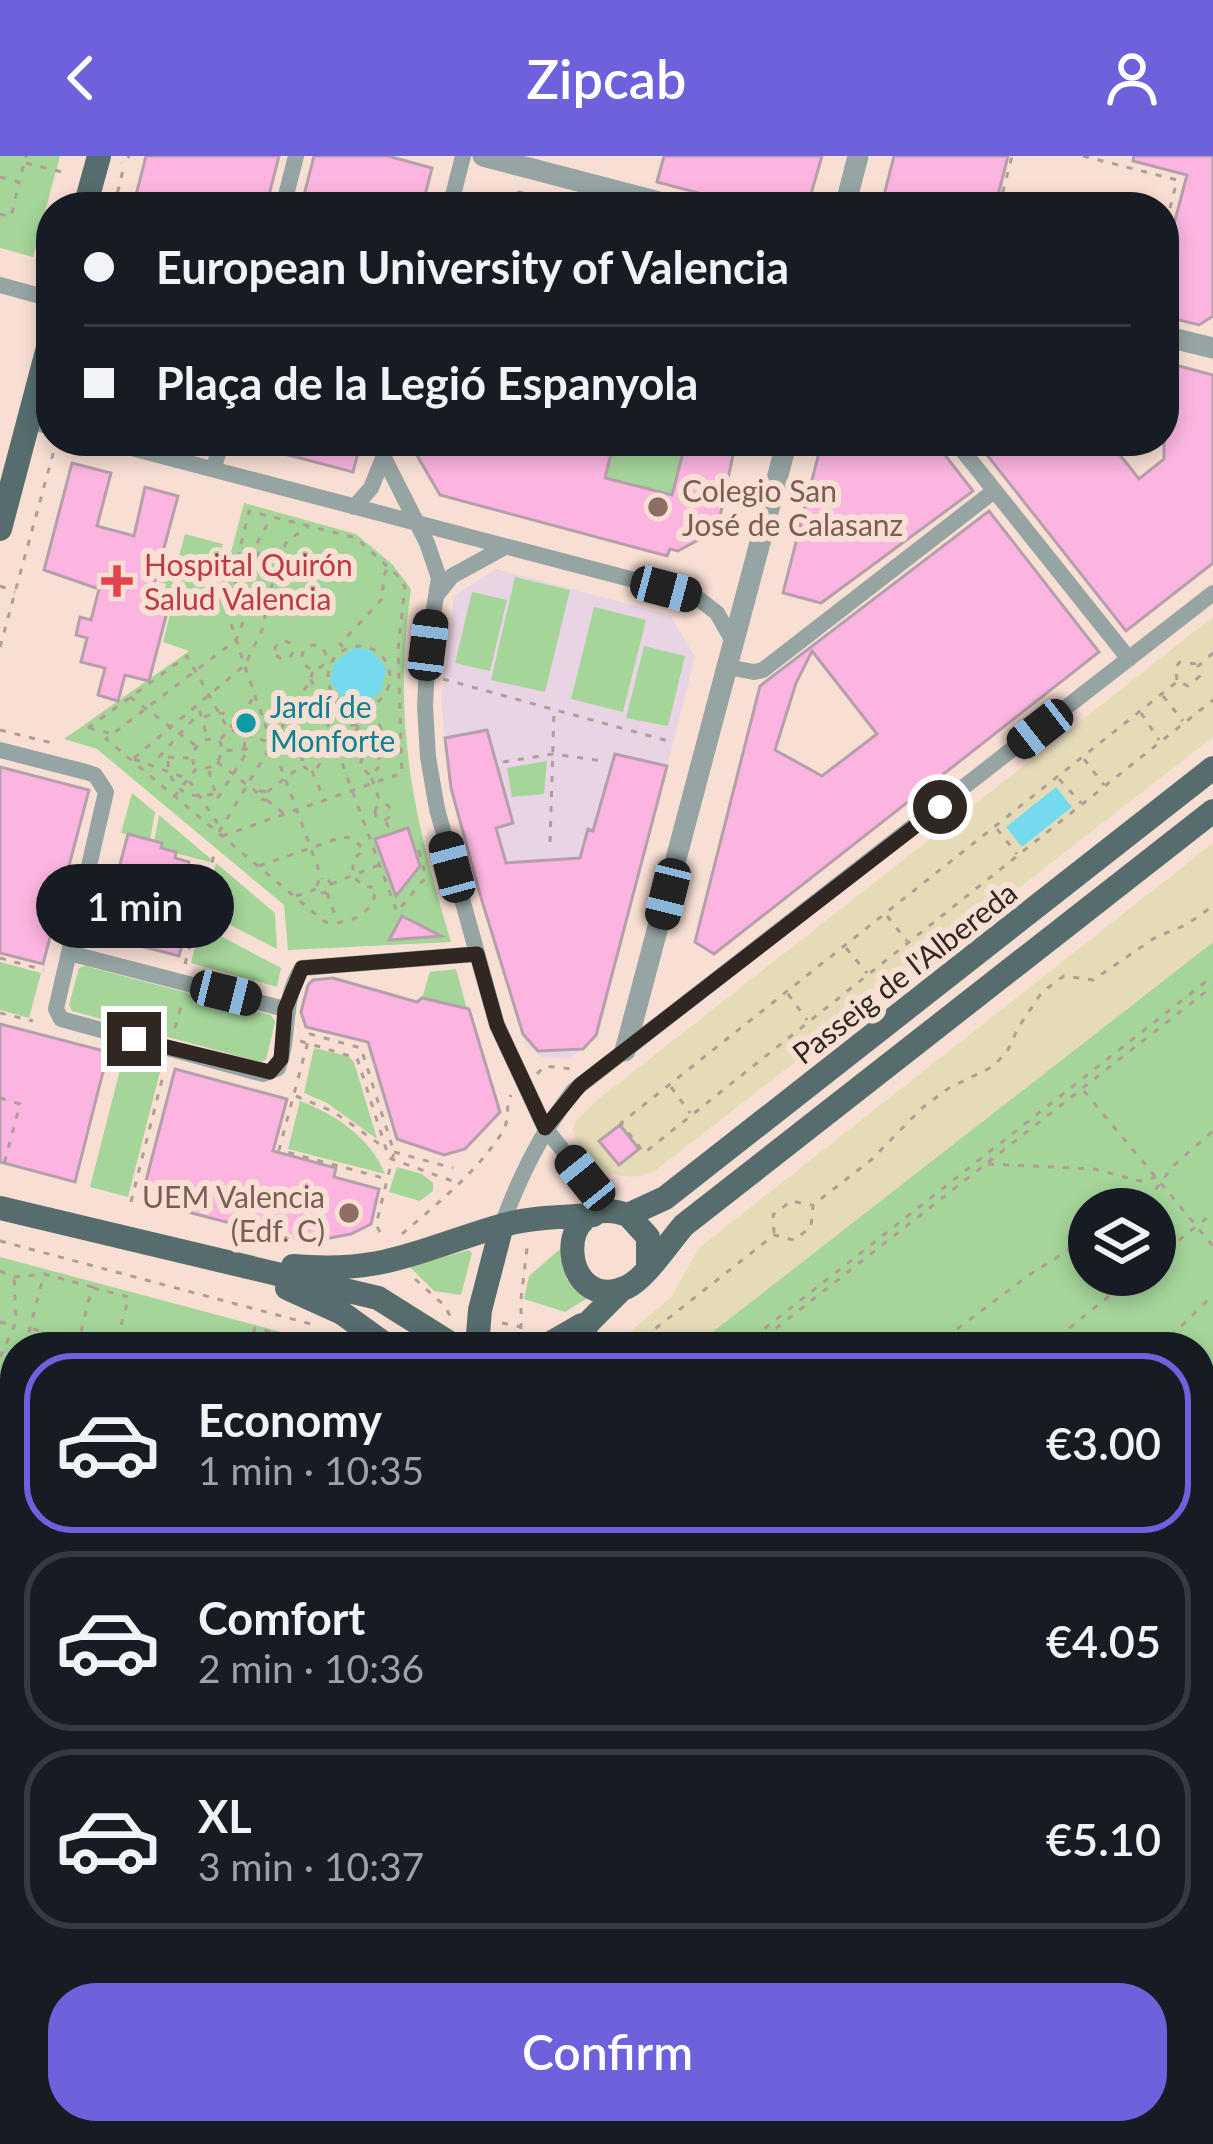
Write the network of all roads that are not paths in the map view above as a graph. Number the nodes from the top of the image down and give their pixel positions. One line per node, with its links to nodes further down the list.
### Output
1 (99, 156): 6 (main road)
2 (296, 156): 7 (street)
3 (463, 156): 8 (street)
4 (483, 156): 9 (street)
5 (858, 156): 10 (street)
6 (89, 192)
7 (287, 192)
8 (454, 192)
9 (621, 192)
10 (849, 192)
11 (0, 285): 12 (street)
12 (36, 295)
13 (1179, 340): 14 (street)
14 (1213, 348)
15 (36, 434): 26 (main road)
16 (161, 456): 22 (street)
17 (217, 456): 22 (street)
18 (385, 456): 24 (street)
19 (390, 456): 25 (street)
20 (784, 456): 30 (street)
21 (967, 456): 23 (street)
22 (214, 470): 24 (street)
23 (994, 490): 31 (street); 32 (street)
24 (354, 507): 25 (street)
25 (415, 522): 27 (street); 29 (street)
26 (0, 529)
27 (505, 547): 29 (street); 30 (street)
28 (1213, 593): 31 (street)
29 (436, 597): 37 (street)
30 (733, 640): 32 (street)
31 (1129, 659): 39 (street)
32 (727, 667): 39 (street)
33 (0, 750): 36 (street)
34 (1213, 768): 43 (main road, Passeig de l'Albereda)
35 (1213, 811): 47 (main road)
36 (69, 952): 38 (street); 38 (street)
37 (477, 954): 38 (street); 40 (street)
38 (285, 1009)
39 (625, 1051): 40 (street)
40 (545, 1128): 43 (street); 45 (street)
41 (0, 1198): 44 (main road)
42 (0, 1208): 44 (main road)
43 (611, 1214): 45 (main road); 47 (main road); 48 (main road)
44 (54, 1220): 46 (main road)
45 (502, 1225): 46 (main road); 52 (main road)
46 (224, 1260): 50 (main road); 51 (main road)
47 (648, 1266): 48 (main road)
48 (621, 1290): 49 (main road)
49 (590, 1321): 53 (main road); 54 (main road)
50 (368, 1332)
51 (442, 1332)
52 (478, 1332)
53 (571, 1332)
54 (582, 1332)

